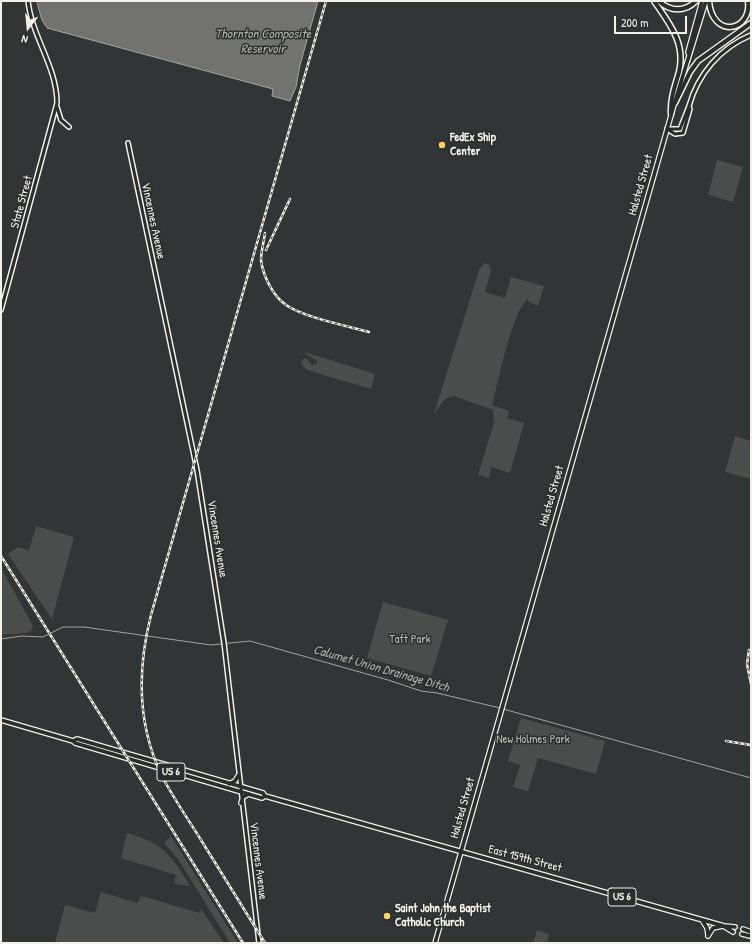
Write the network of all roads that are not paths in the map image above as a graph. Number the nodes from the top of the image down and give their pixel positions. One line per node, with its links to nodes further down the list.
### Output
1 (28, 1): 12 (street)
2 (654, 1): 14 (highway)
3 (659, 1): 4 (highway)
4 (696, 1)
5 (702, 1): 11 (main road, Halsted Street)
6 (706, 1): 11 (main road, Halsted Street)
7 (709, 1): 8 (highway)
8 (748, 1)
9 (751, 23): 13 (highway)
10 (751, 35): 16 (street)
11 (689, 55): 13 (main road, Halsted Street)
12 (57, 103): 15 (street); 18 (street, State Street)
13 (675, 103): 14 (main road, Halsted Street)
14 (672, 114): 16 (main road, Halsted Street)
15 (69, 127)
16 (667, 129): 30 (main road, Halsted Street)
17 (128, 143): 23 (street, Vincennes Avenue)
18 (1, 310)
19 (1, 720): 20 (main road, US 6)
20 (73, 740): 21 (main road, US 6); 22 (main road, US 6)
21 (143, 758): 22 (main road); 24 (main road, US 6)
22 (142, 763): 26 (main road, US 6)
23 (238, 776): 24 (main road); 25 (street, Vincennes Avenue)
24 (230, 784): 25 (main road, US 6)
25 (239, 786): 26 (street, Vincennes Avenue); 28 (main road, US 6)
26 (240, 791): 27 (main road, US 6); 29 (street, Vincennes Avenue)
27 (248, 794): 28 (main road, US 6); 29 (main road)
28 (265, 796): 30 (main road, East 159th Street / US 6)
29 (241, 803): 39 (street, Vincennes Avenue)
30 (461, 852): 31 (main road, East 159th Street / US 6); 40 (main road, Halsted Street)
31 (702, 920): 32 (main road, East 159th Street / US 6); 32 (main road)
32 (724, 926): 33 (main road, East 159th Street / US 6); 35 (main road, East 159th Street / US 6)
33 (735, 927)
34 (743, 929): 36 (main road)
35 (733, 932)
36 (751, 932)
37 (742, 934): 38 (main road)
38 (750, 936)
39 (259, 943)
40 (435, 943)

